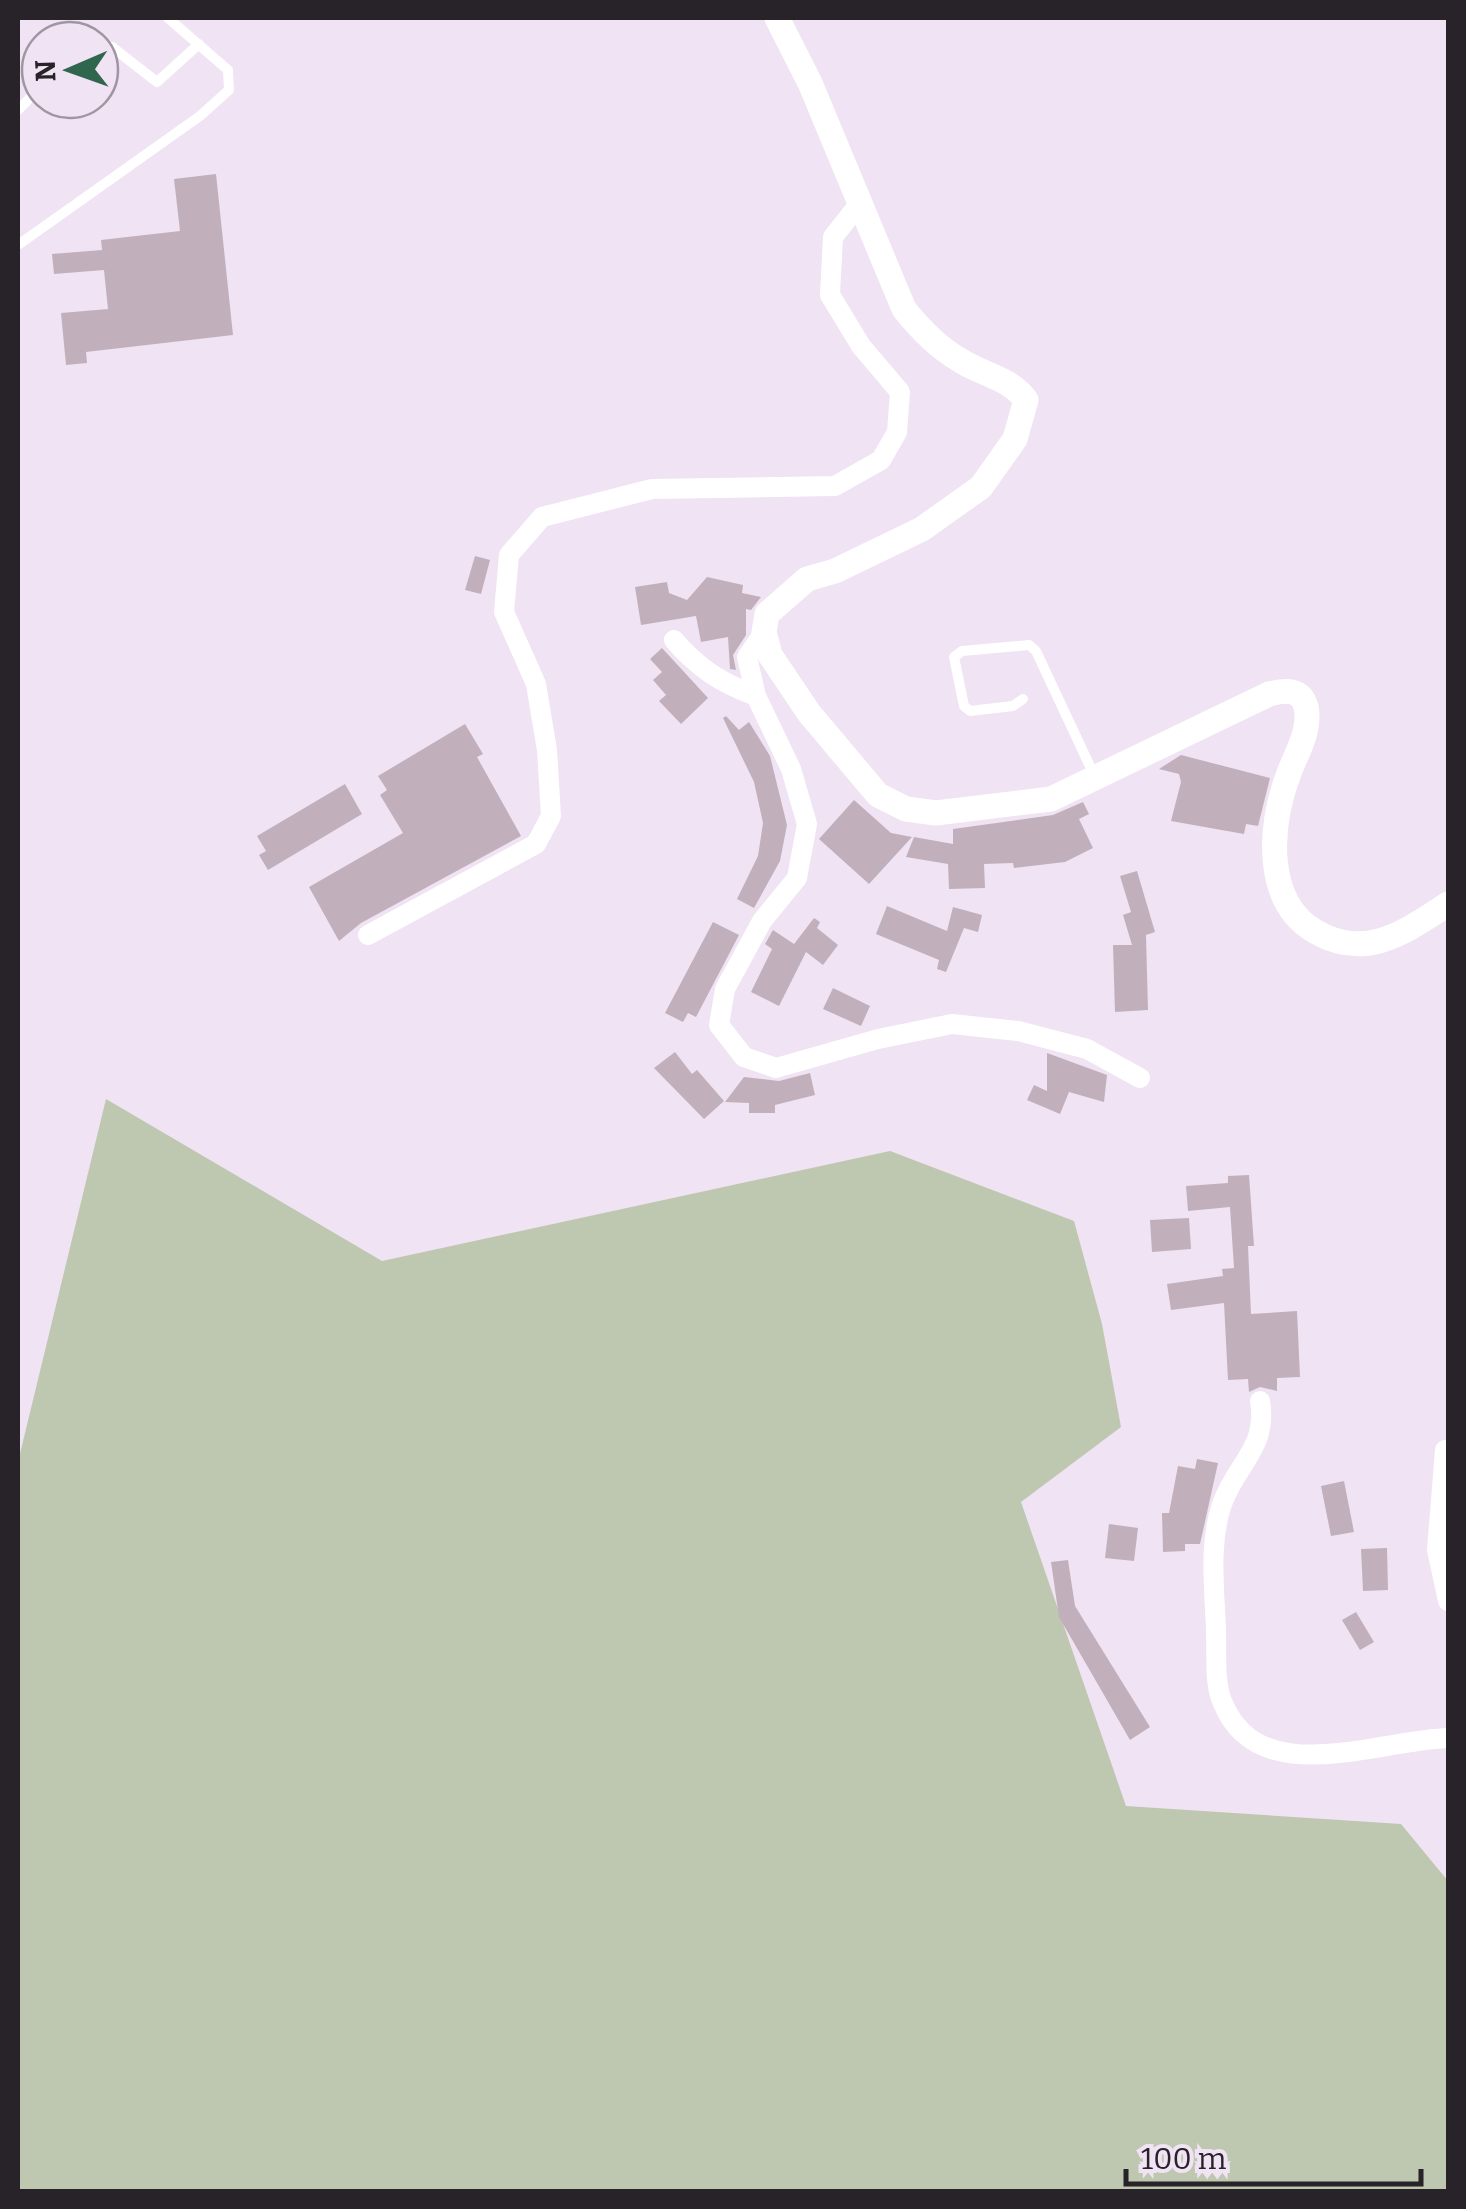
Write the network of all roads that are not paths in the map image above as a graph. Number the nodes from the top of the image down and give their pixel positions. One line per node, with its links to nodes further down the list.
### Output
1 (168, 18): 3 (lane)
2 (777, 18): 5 (street)
3 (198, 44): 4 (lane); 6 (lane)
4 (120, 52)
5 (860, 203): 7 (street); 13 (street)
6 (18, 245)
7 (764, 632): 9 (street); 11 (street)
8 (674, 640): 9 (street)
9 (756, 696): 14 (street)
10 (1023, 698): 11 (lane)
11 (1096, 778): 12 (street)
12 (1448, 904)
13 (368, 935)
14 (1140, 1078)
15 (1260, 1402): 18 (street)
16 (1445, 1450): 17 (street)
17 (1448, 1601)
18 (1448, 1738)

